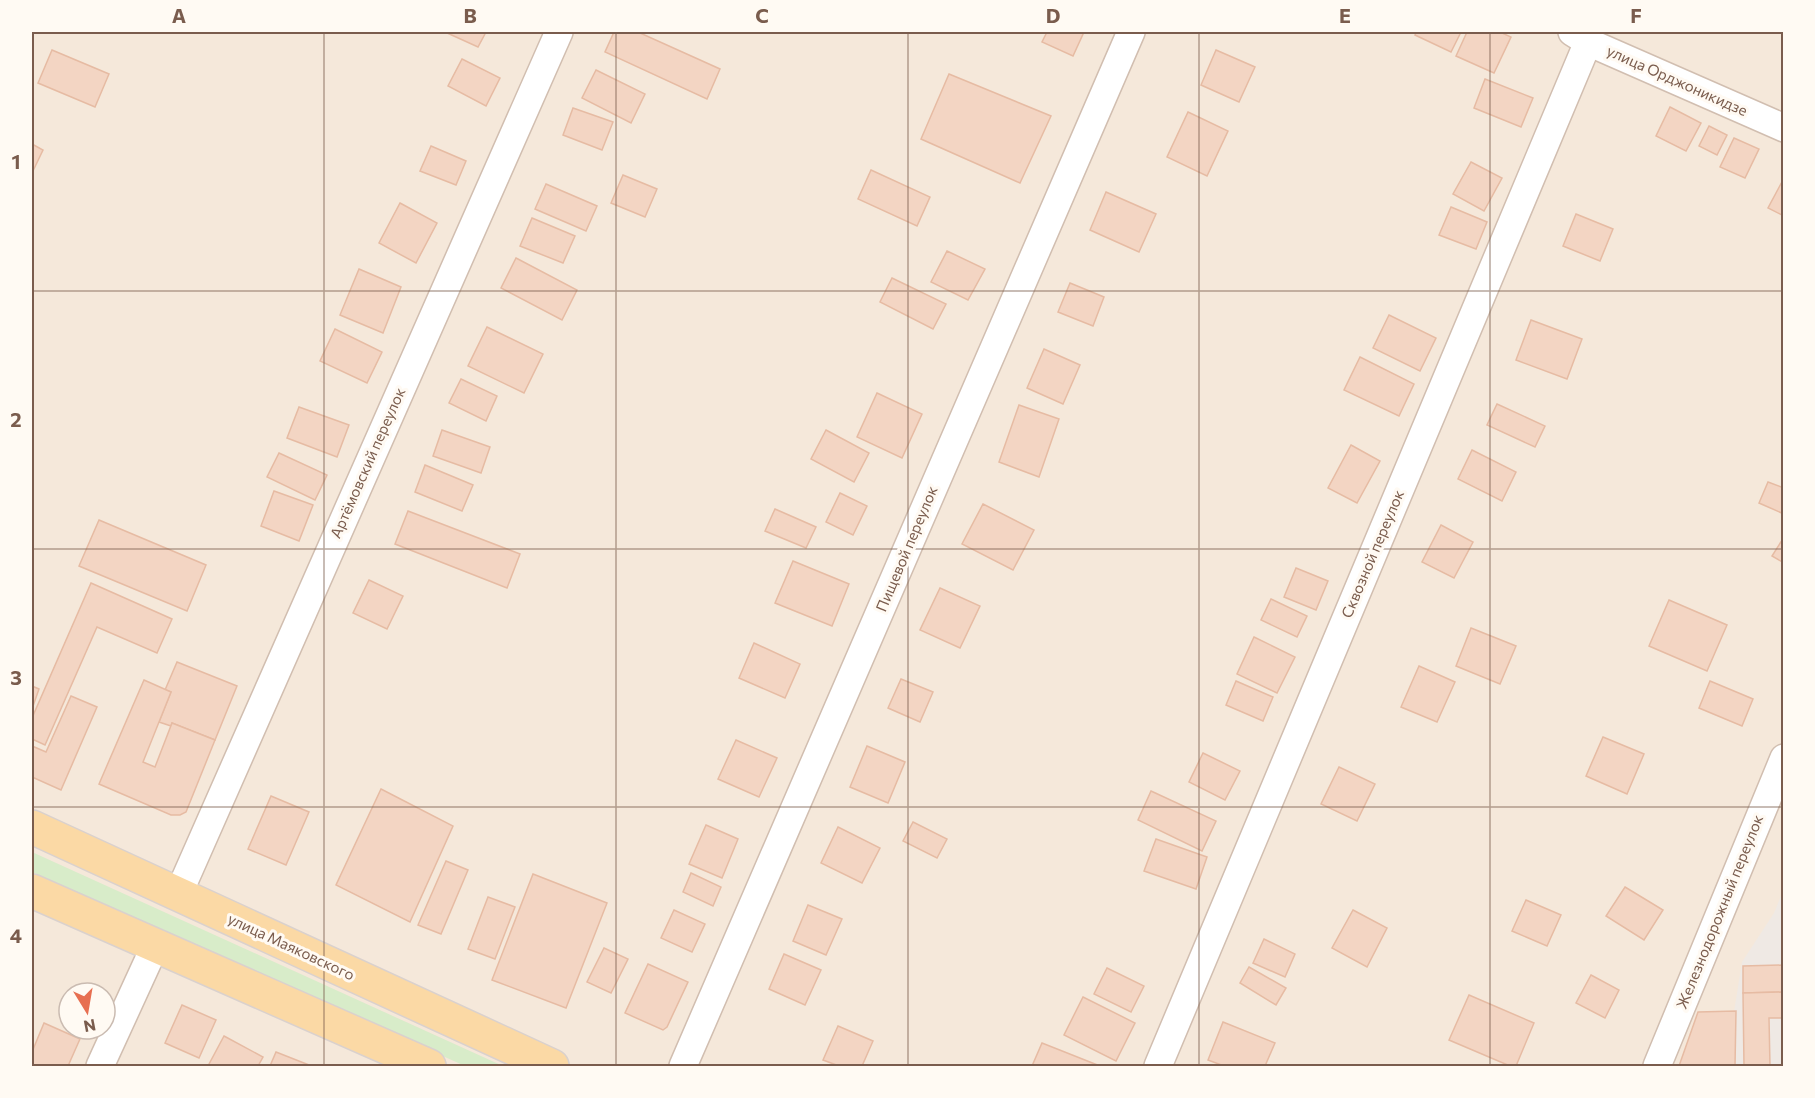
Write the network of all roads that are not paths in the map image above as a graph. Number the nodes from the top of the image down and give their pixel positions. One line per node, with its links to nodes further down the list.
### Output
1 (559, 32): 8 (street, Артёмовский переулок)
2 (1131, 32): 13 (street, Пищевой переулок)
3 (1580, 37): 4 (street, улица Орджоникидзе); 14 (street, Сквозной переулок)
4 (1784, 128)
5 (1784, 758): 15 (street, Железнодорожный переулок)
6 (32, 827): 8 (main road, улица Маяковского)
7 (32, 891): 9 (main road)
8 (178, 895): 12 (main road, улица Маяковского)
9 (154, 946): 10 (street); 11 (main road)
10 (100, 1066)
11 (429, 1066)
12 (552, 1066)
13 (684, 1066)
14 (1158, 1066)
15 (1658, 1066)

